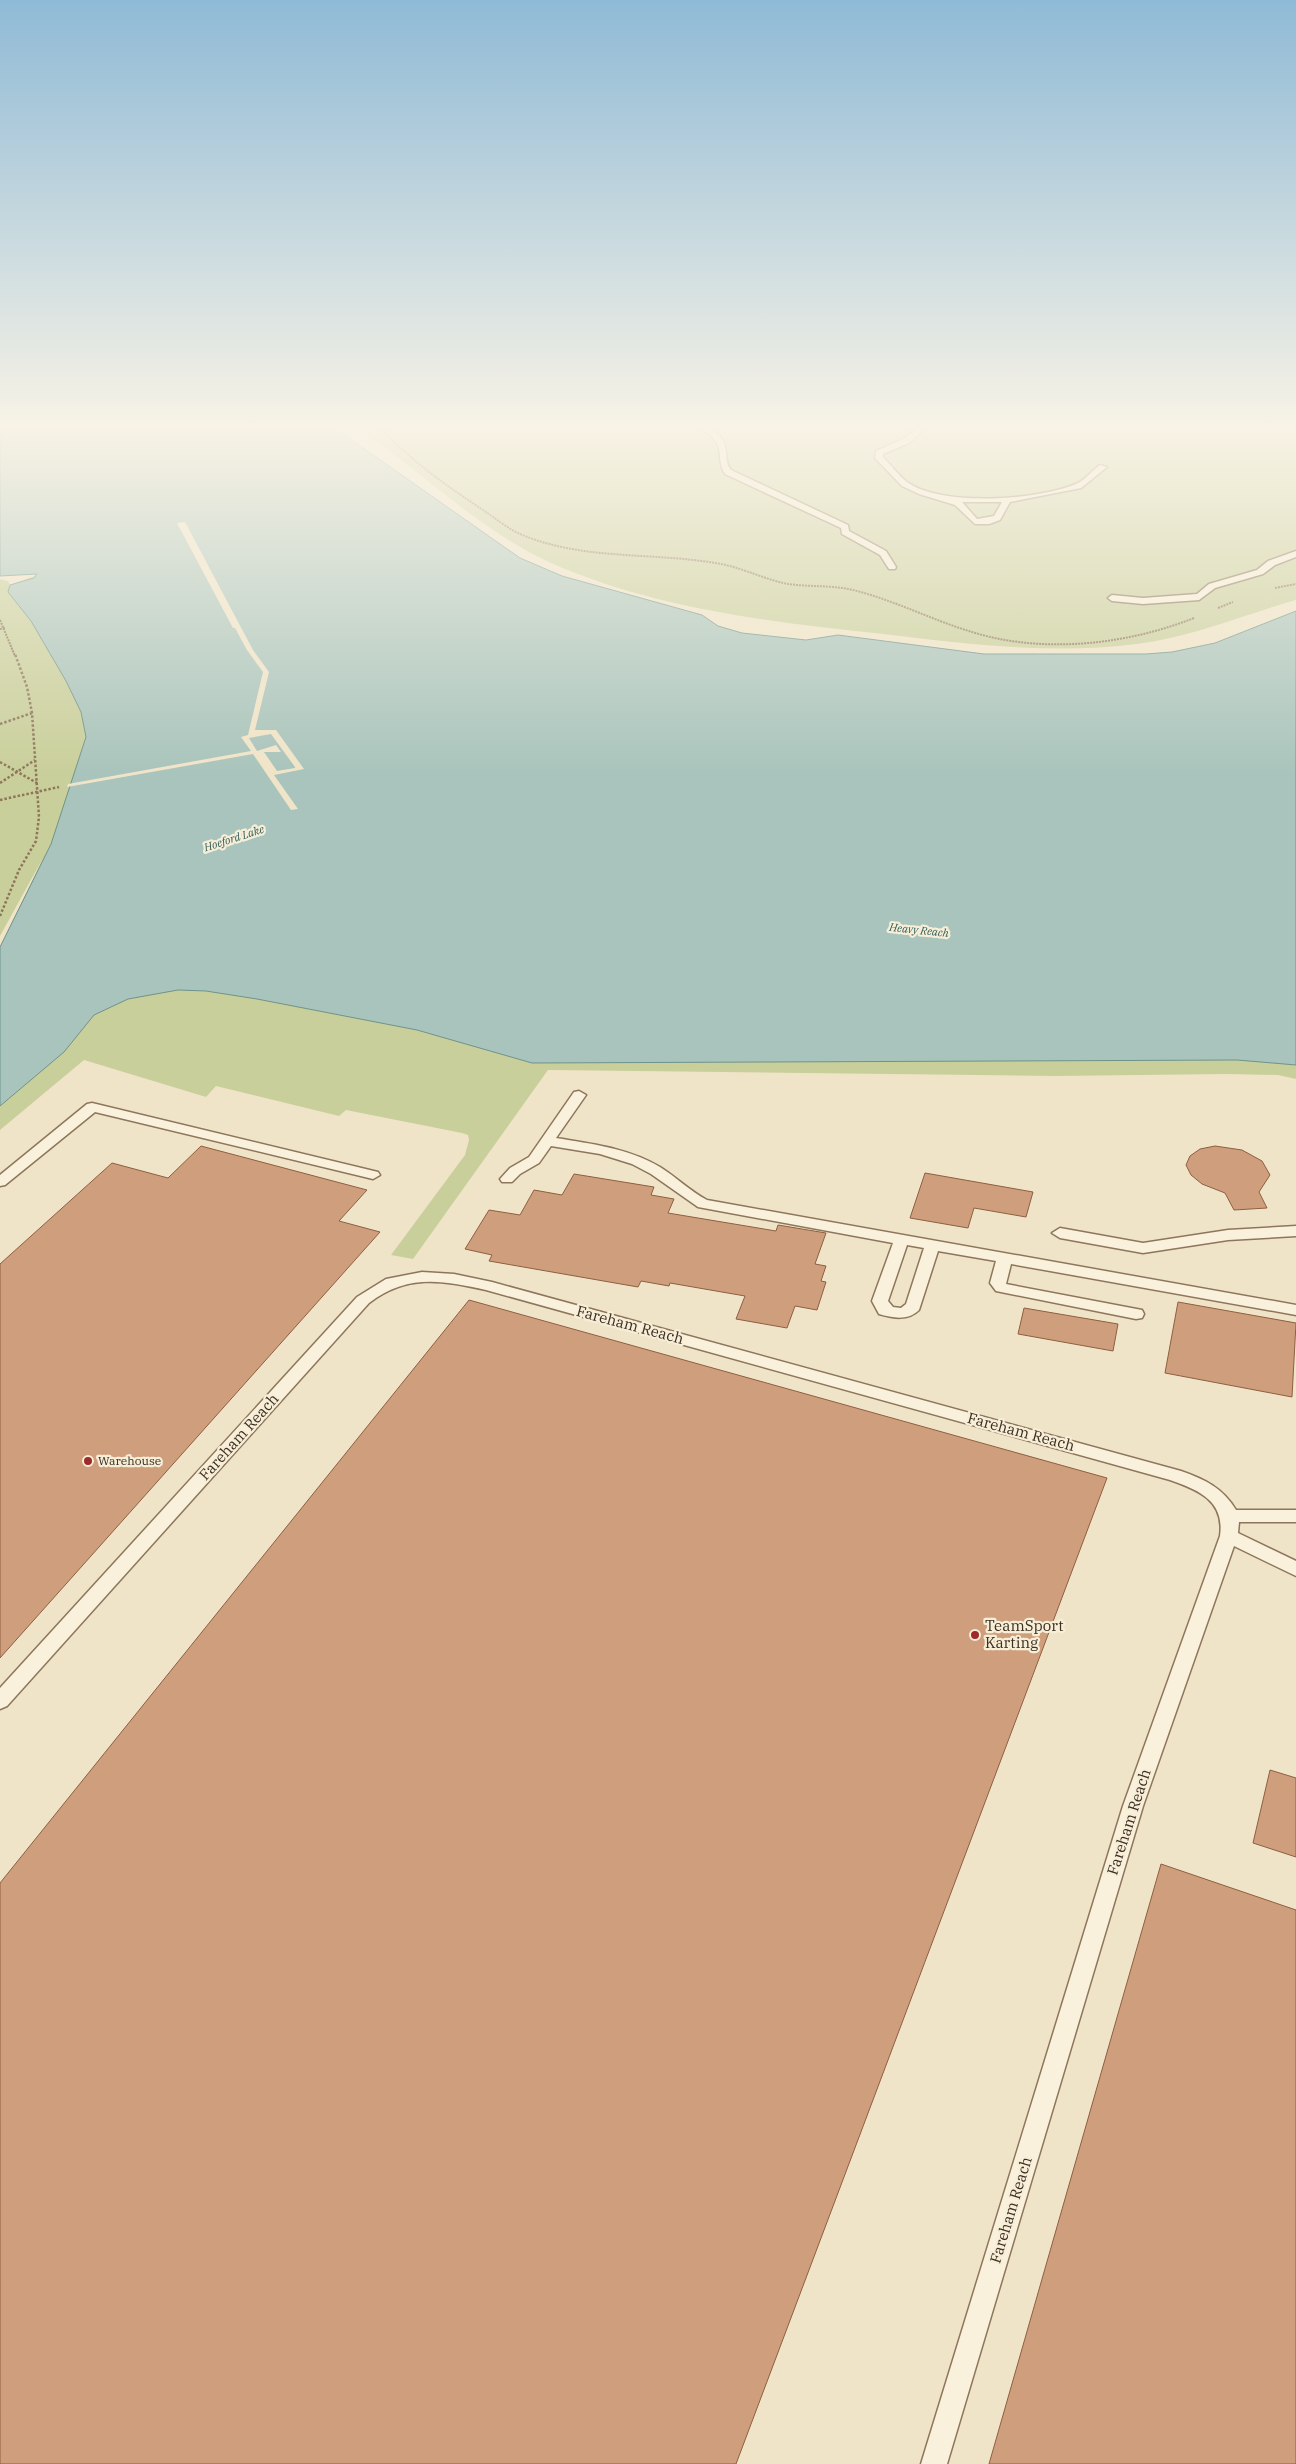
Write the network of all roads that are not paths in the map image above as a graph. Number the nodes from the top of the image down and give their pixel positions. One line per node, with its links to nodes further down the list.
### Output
1 (867, 544): 3 (lane)
2 (1296, 554): 4 (lane)
3 (892, 567)
4 (1112, 598)
5 (579, 1095): 6 (lane)
6 (548, 1141): 8 (lane); 12 (lane)
7 (373, 1176): 9 (lane)
8 (507, 1179)
9 (0, 1182)
10 (1296, 1231): 11 (lane)
11 (1060, 1233)
12 (902, 1238): 13 (lane); 13 (lane)
13 (933, 1244): 14 (lane)
14 (1005, 1257): 15 (lane); 16 (lane)
15 (1296, 1310)
16 (1136, 1314)
17 (1229, 1516): 18 (lane); 19 (lane, Fareham Reach); 21 (lane, Fareham Reach)
18 (1296, 1516)
19 (1229, 1536): 20 (lane); 22 (lane, Fareham Reach)
20 (1296, 1569)
21 (0, 1701)
22 (934, 2464)

